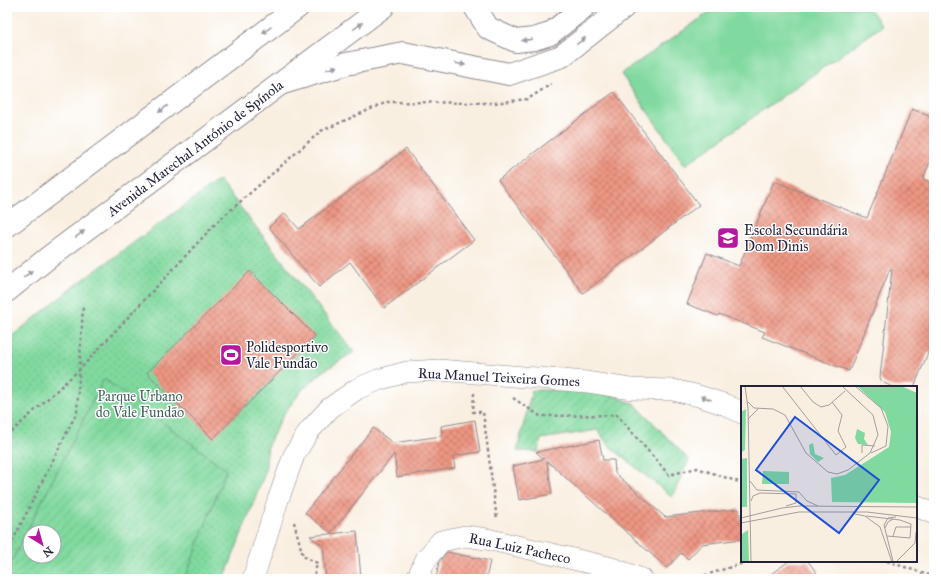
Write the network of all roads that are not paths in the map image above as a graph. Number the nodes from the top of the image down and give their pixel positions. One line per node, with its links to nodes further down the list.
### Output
1 (298, 7): 7 (main road, one-way to 7)
2 (383, 7): 6 (main road, Avenida Marechal António de Spínola, one-way to 2)
3 (476, 7): 4 (main road, one-way to 3)
4 (584, 7)
5 (624, 7): 6 (main road, one-way to 5)
6 (281, 83): 10 (main road, Avenida Marechal António de Spínola, one-way to 6)
7 (94, 160): 8 (main road); 9 (main road)
8 (7, 207)
9 (7, 226)
10 (7, 291)
11 (741, 412): 14 (street, Rua Manuel Teixeira Gomes, one-way to 14)
12 (917, 506): 13 (street)
13 (934, 514)
14 (253, 579)
15 (417, 579): 16 (street, Rua Luiz Pacheco)
16 (642, 579)

